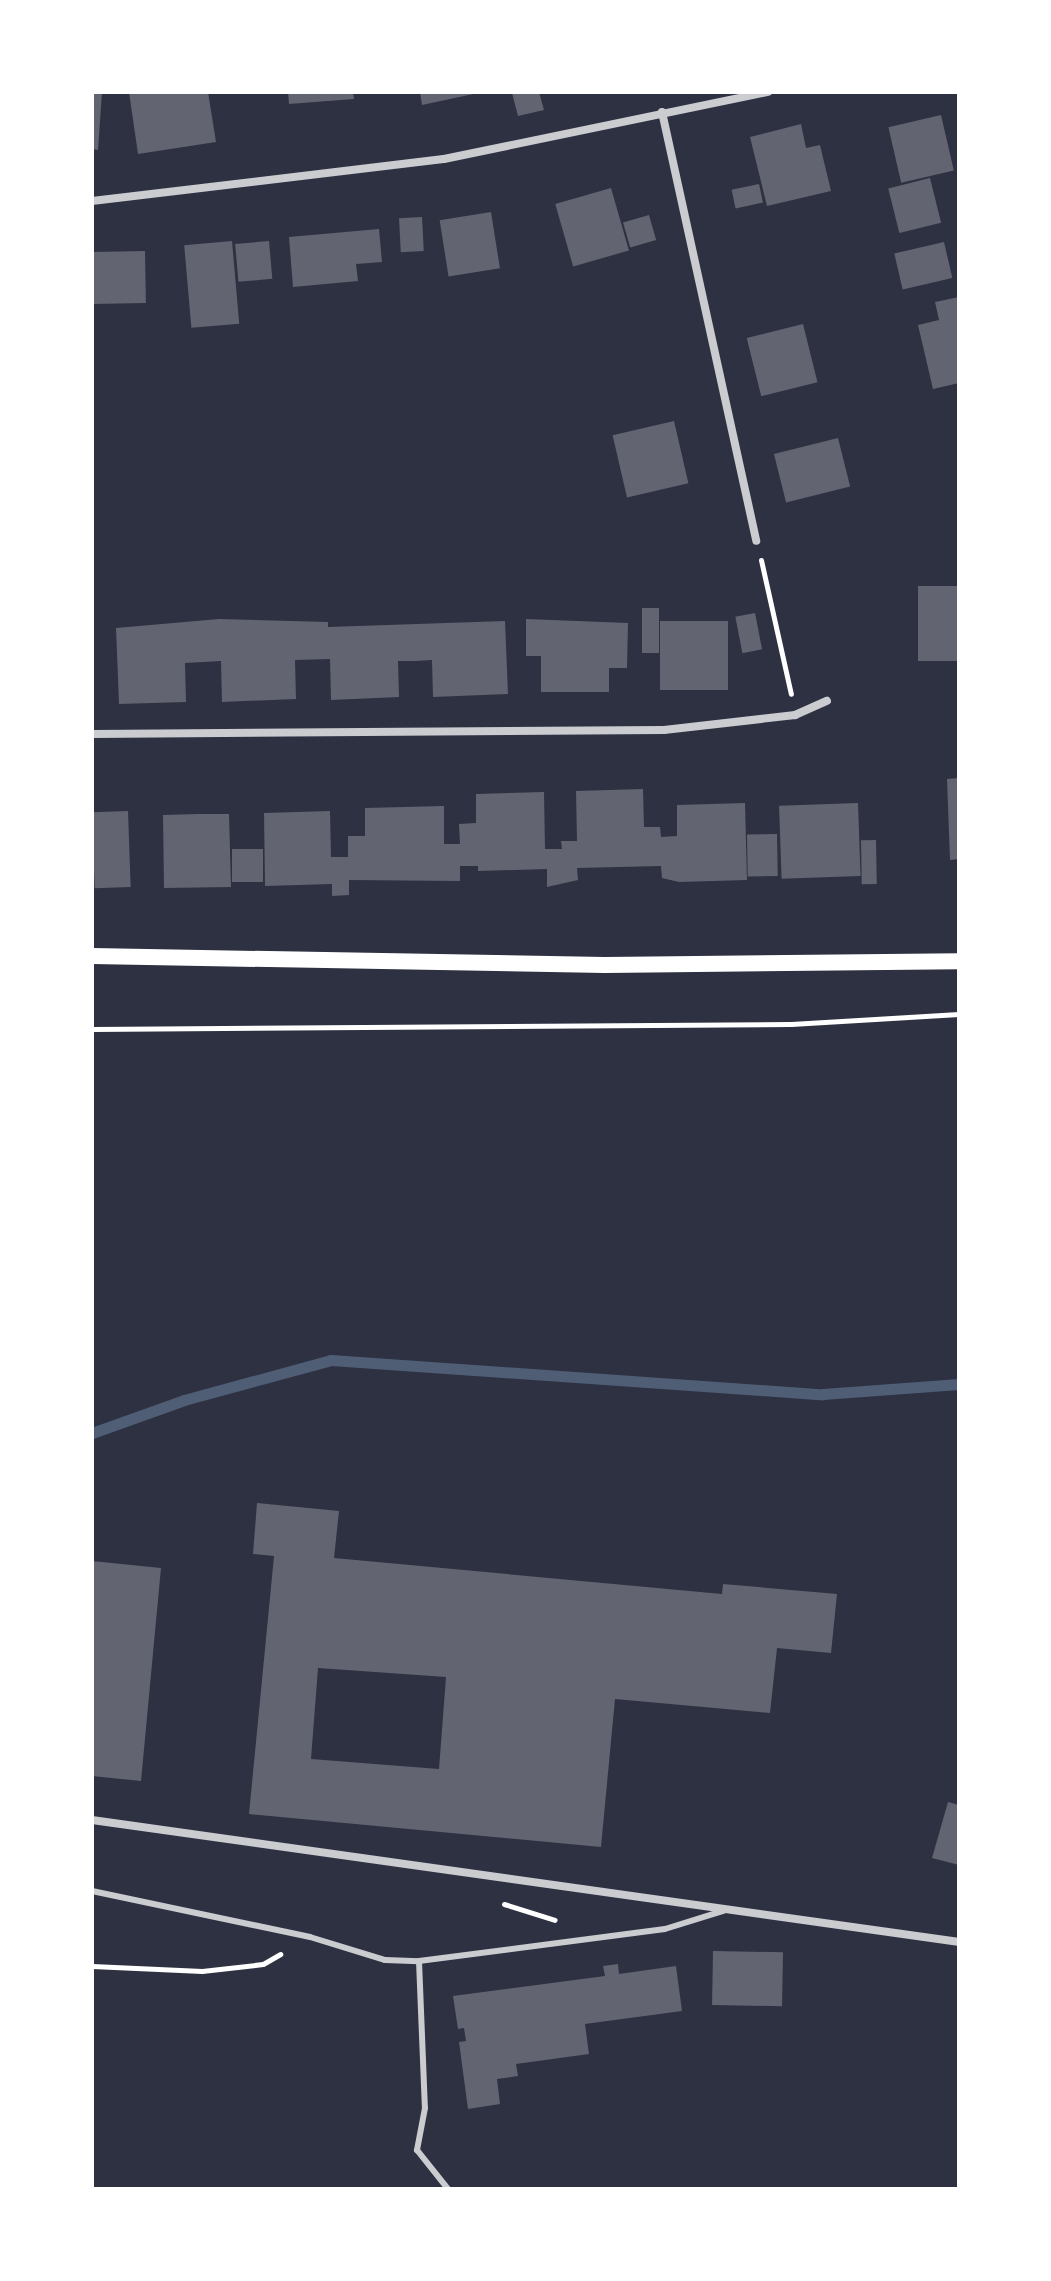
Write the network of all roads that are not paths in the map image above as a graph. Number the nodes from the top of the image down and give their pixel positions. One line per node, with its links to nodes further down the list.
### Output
1 (768, 92): 2 (street)
2 (662, 112): 3 (street); 4 (street)
3 (92, 201)
4 (756, 541)
5 (827, 701): 6 (street)
6 (92, 734)
7 (92, 956): 8 (main road)
8 (959, 961)
9 (92, 1820): 11 (street)
10 (92, 1891): 13 (lane)
11 (735, 1907): 12 (street); 13 (lane)
12 (959, 1942)
13 (419, 1961): 14 (lane)
14 (448, 2189)

